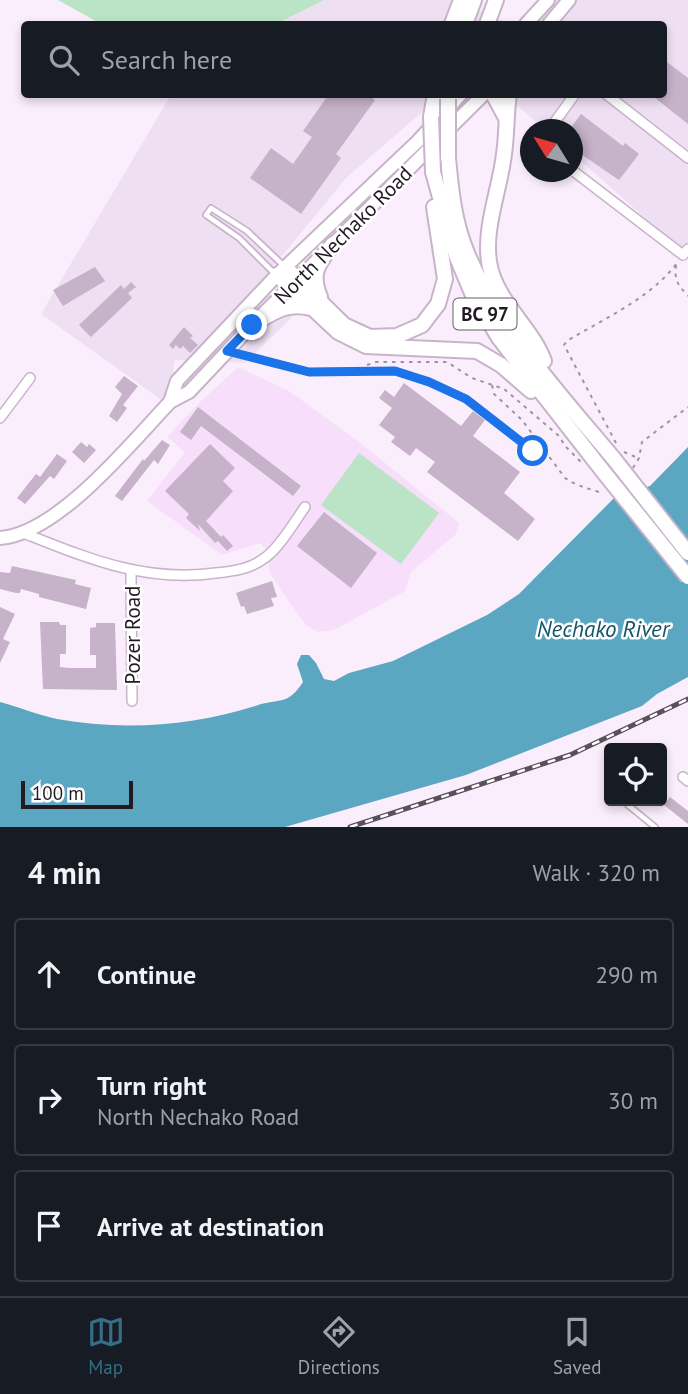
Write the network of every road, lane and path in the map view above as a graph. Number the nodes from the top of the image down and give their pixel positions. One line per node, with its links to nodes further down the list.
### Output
1 (461, 0): 6 (highway)
2 (474, 0): 7 (highway)
3 (548, 0): 10 (main road)
4 (569, 1): 11 (main road); 12 (main road)
5 (494, 4): 8 (highway); 9 (highway)
6 (453, 21)
7 (466, 21)
8 (487, 21)
9 (501, 21)
10 (529, 21)
11 (552, 21)
12 (559, 21)
13 (446, 98): 24 (highway, BC 97, bridge)
14 (447, 98): 29 (main road, North Nechako Road)
15 (448, 98): 37 (highway, BC 97, bridge)
16 (480, 98): 26 (main road, North Nechako Road)
17 (495, 98): 21 (highway)
18 (508, 98): 21 (highway)
19 (572, 98): 22 (street)
20 (611, 98): 23 (street)
21 (506, 118): 37 (highway)
22 (557, 119)
23 (688, 158)
24 (434, 178): 32 (highway); 42 (highway, BC 97)
25 (583, 178): 27 (street)
26 (333, 244): 30 (main road, North Nechako Road); 32 (highway)
27 (686, 254): 28 (path)
28 (677, 264): 31 (path); 45 (path)
29 (282, 272): 29 (lane); 30 (highway); 39 (main road, North Nechako Road)
30 (294, 284): 32 (highway); 33 (main road, North Nechako Road)
31 (688, 296)
32 (317, 305): 33 (highway); 42 (highway)
33 (252, 325): 34 (main road, North Nechako Road)
34 (227, 351): 35 (lane); 39 (main road, North Nechako Road)
35 (355, 370): 38 (path); 44 (lane)
36 (30, 378): 41 (street)
37 (552, 382): 51 (highway, BC 97, bridge)
38 (492, 385): 43 (path); 47 (path)
39 (170, 402): 49 (main road, North Nechako Road)
40 (688, 407): 45 (path)
41 (0, 418)
42 (567, 426): 53 (highway, BC 97, bridge)
43 (566, 447)
44 (533, 451)
45 (639, 458): 46 (path)
46 (625, 474)
47 (607, 486)
48 (305, 507): 52 (street)
49 (21, 532): 50 (main road, North Nechako Road); 52 (street)
50 (0, 538)
51 (688, 552)
52 (131, 570): 54 (street, Pozer Road)
53 (688, 577)
54 (132, 701)
55 (629, 806): 56 (lane)
56 (655, 827)

